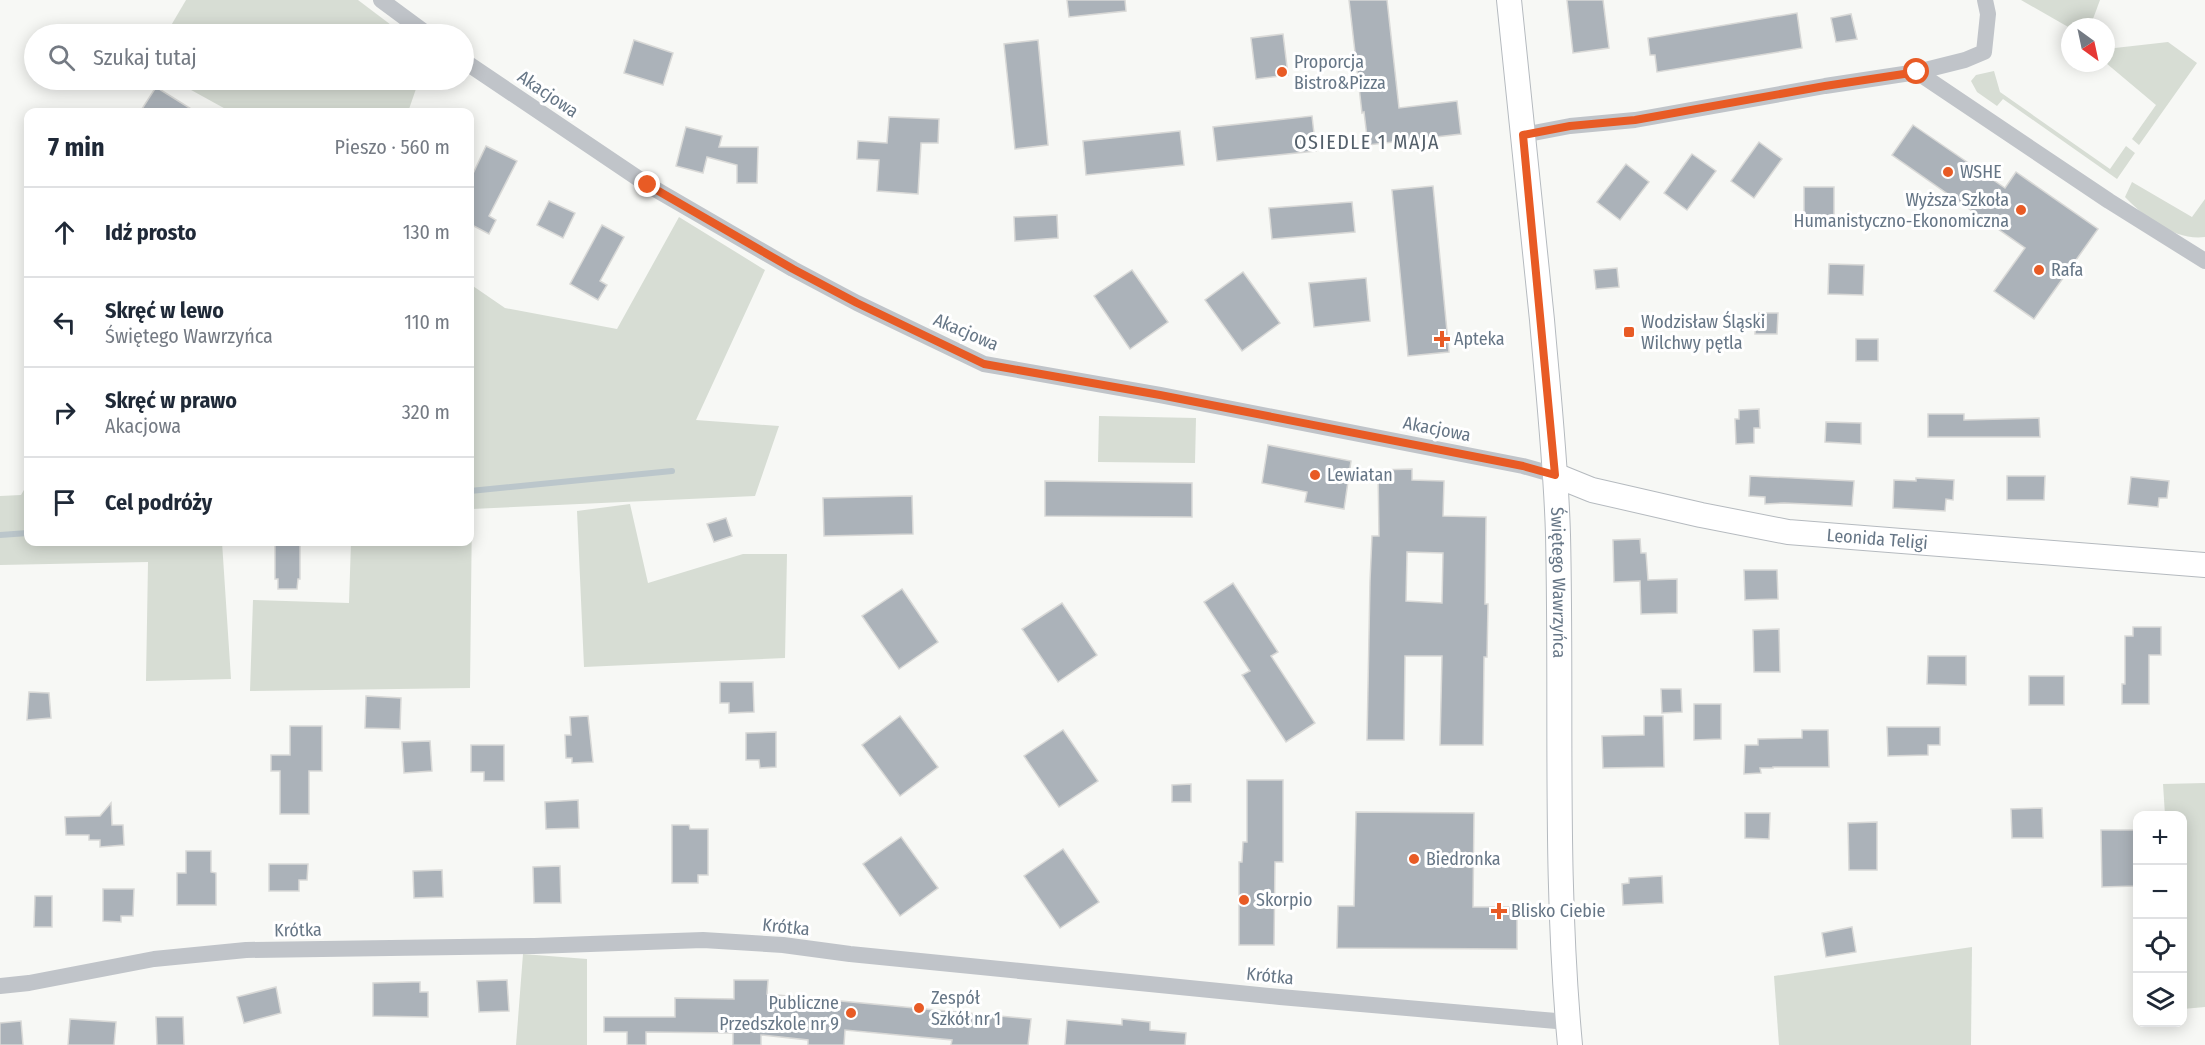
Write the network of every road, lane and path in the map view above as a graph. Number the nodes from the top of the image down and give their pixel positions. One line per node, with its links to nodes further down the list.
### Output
1 (381, 0): 4 (street)
2 (1509, 0): 7 (street, Świętego Wawrzyńca)
3 (1985, 0): 6 (street)
4 (413, 24)
5 (474, 68): 9 (street, Akacjowa)
6 (1917, 72): 7 (street); 8 (street)
7 (1523, 135): 9 (street, Świętego Wawrzyńca)
8 (2205, 261)
9 (1555, 475): 10 (street, Leonida Teligi); 12 (street, Świętego Wawrzyńca)
10 (2205, 565)
11 (0, 986): 12 (street, Krótka)
12 (1569, 1034)

